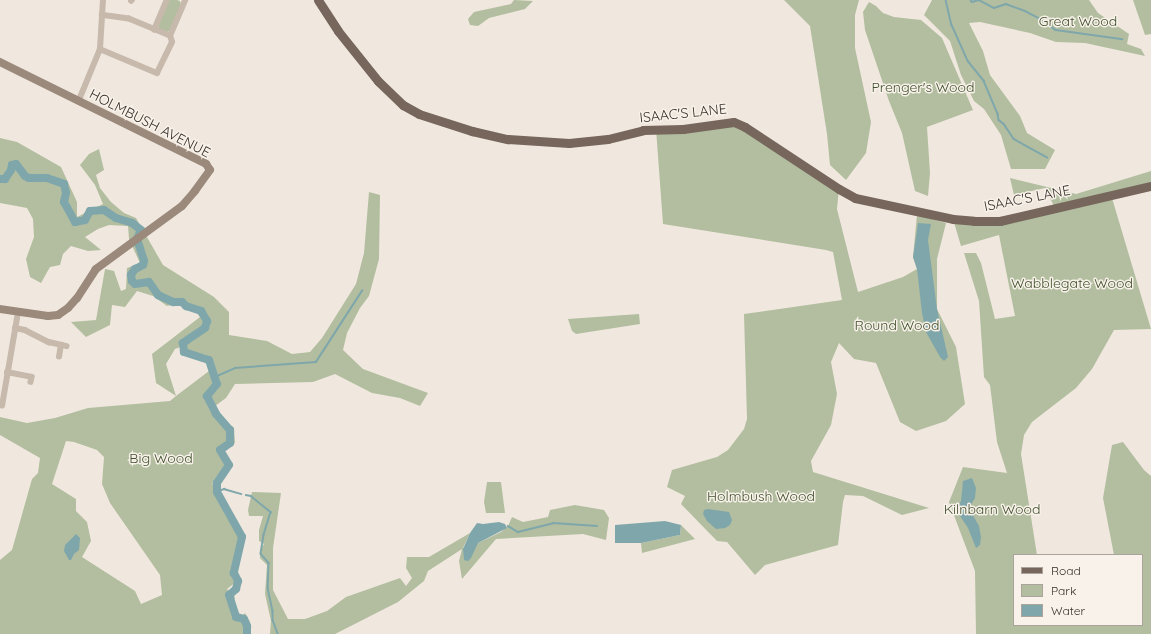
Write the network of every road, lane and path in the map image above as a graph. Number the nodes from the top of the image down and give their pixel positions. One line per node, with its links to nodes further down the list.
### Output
1 (103, 0): 5 (street)
2 (167, 0): 6 (street)
3 (185, 0): 7 (street)
4 (318, 0): 11 (main road, ISAAC'S LANE)
5 (102, 15): 6 (street); 8 (street)
6 (154, 30): 7 (street)
7 (170, 36): 8 (street)
8 (100, 49): 10 (street)
9 (0, 62): 10 (street, HOLMBUSH AVENUE)
10 (79, 100): 13 (street, HOLMBUSH AVENUE)
11 (1151, 186)
12 (0, 309): 13 (street, HOLMBUSH AVENUE)
13 (18, 312): 14 (street)
14 (15, 328): 15 (street); 18 (street)
15 (61, 345): 16 (street); 17 (street)
16 (67, 346)
17 (59, 357)
18 (7, 372): 19 (street); 20 (street)
19 (31, 382)
20 (2, 406)

